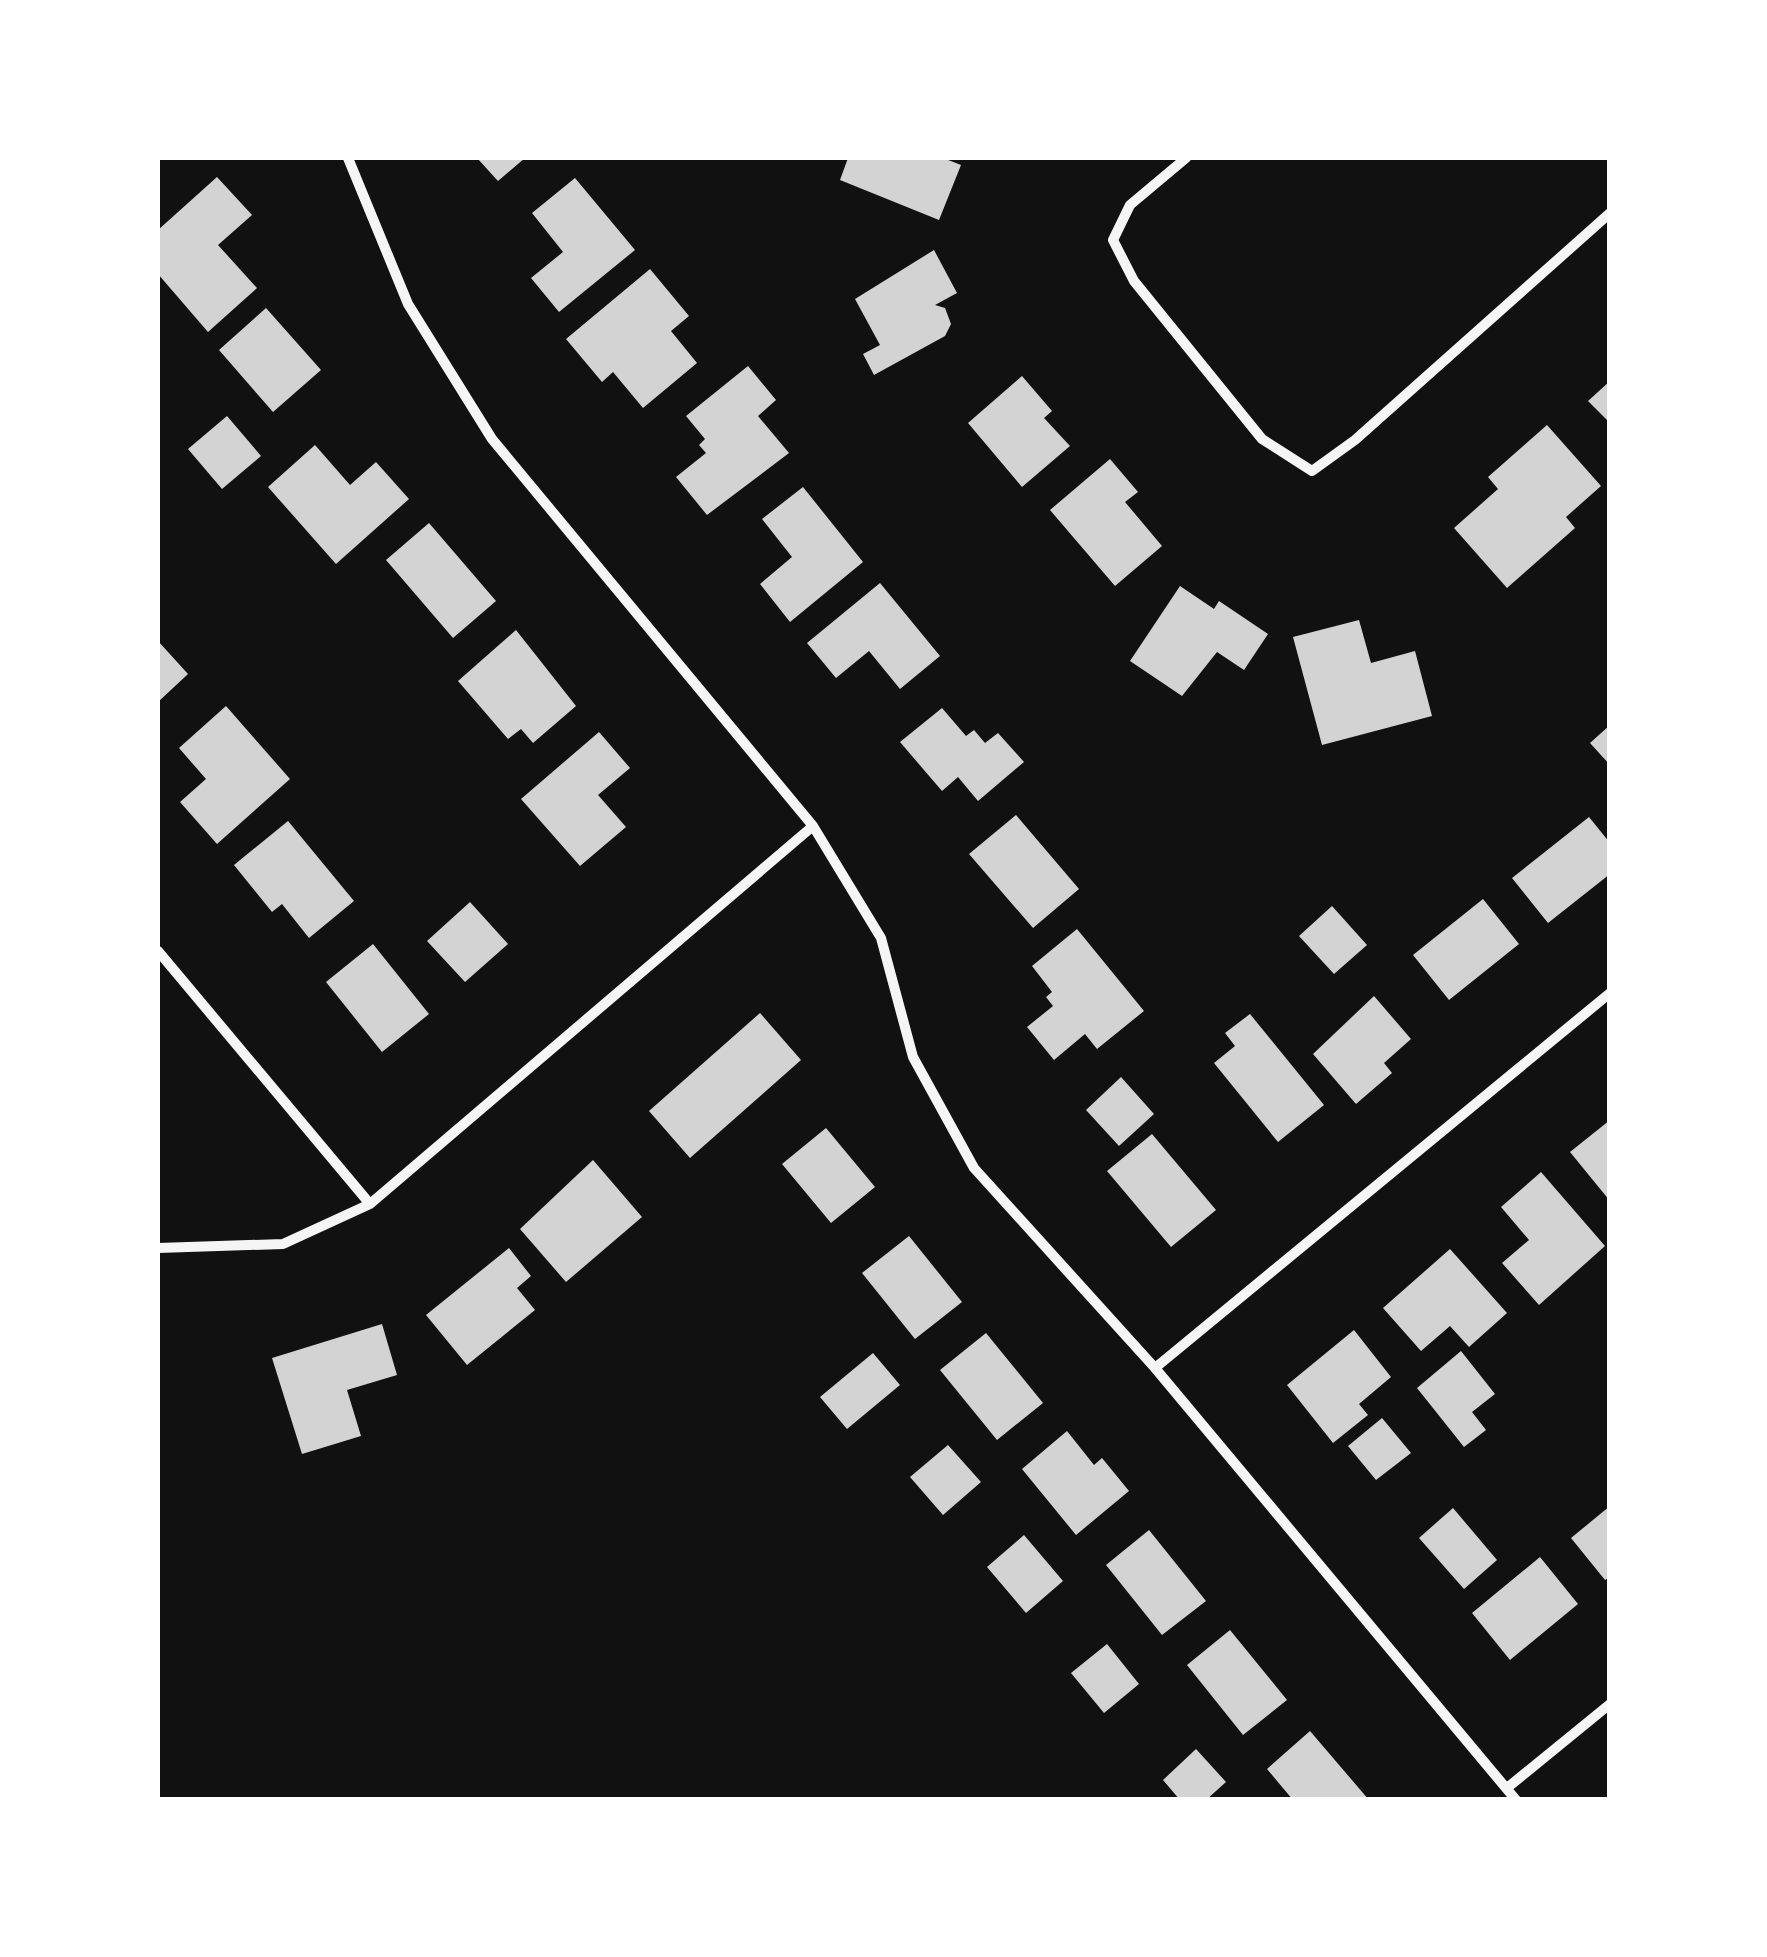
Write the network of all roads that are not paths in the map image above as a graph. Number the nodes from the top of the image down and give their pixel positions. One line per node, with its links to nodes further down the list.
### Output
1 (348, 158): 4 (street)
2 (1186, 158): 3 (street)
3 (1610, 214)
4 (813, 826): 7 (street); 9 (street)
5 (158, 951): 7 (street)
6 (1610, 993): 9 (street)
7 (370, 1204): 8 (street)
8 (158, 1248)
9 (1155, 1368): 11 (street)
10 (1610, 1704): 11 (street)
11 (1506, 1788): 12 (street)
12 (1516, 1800)

